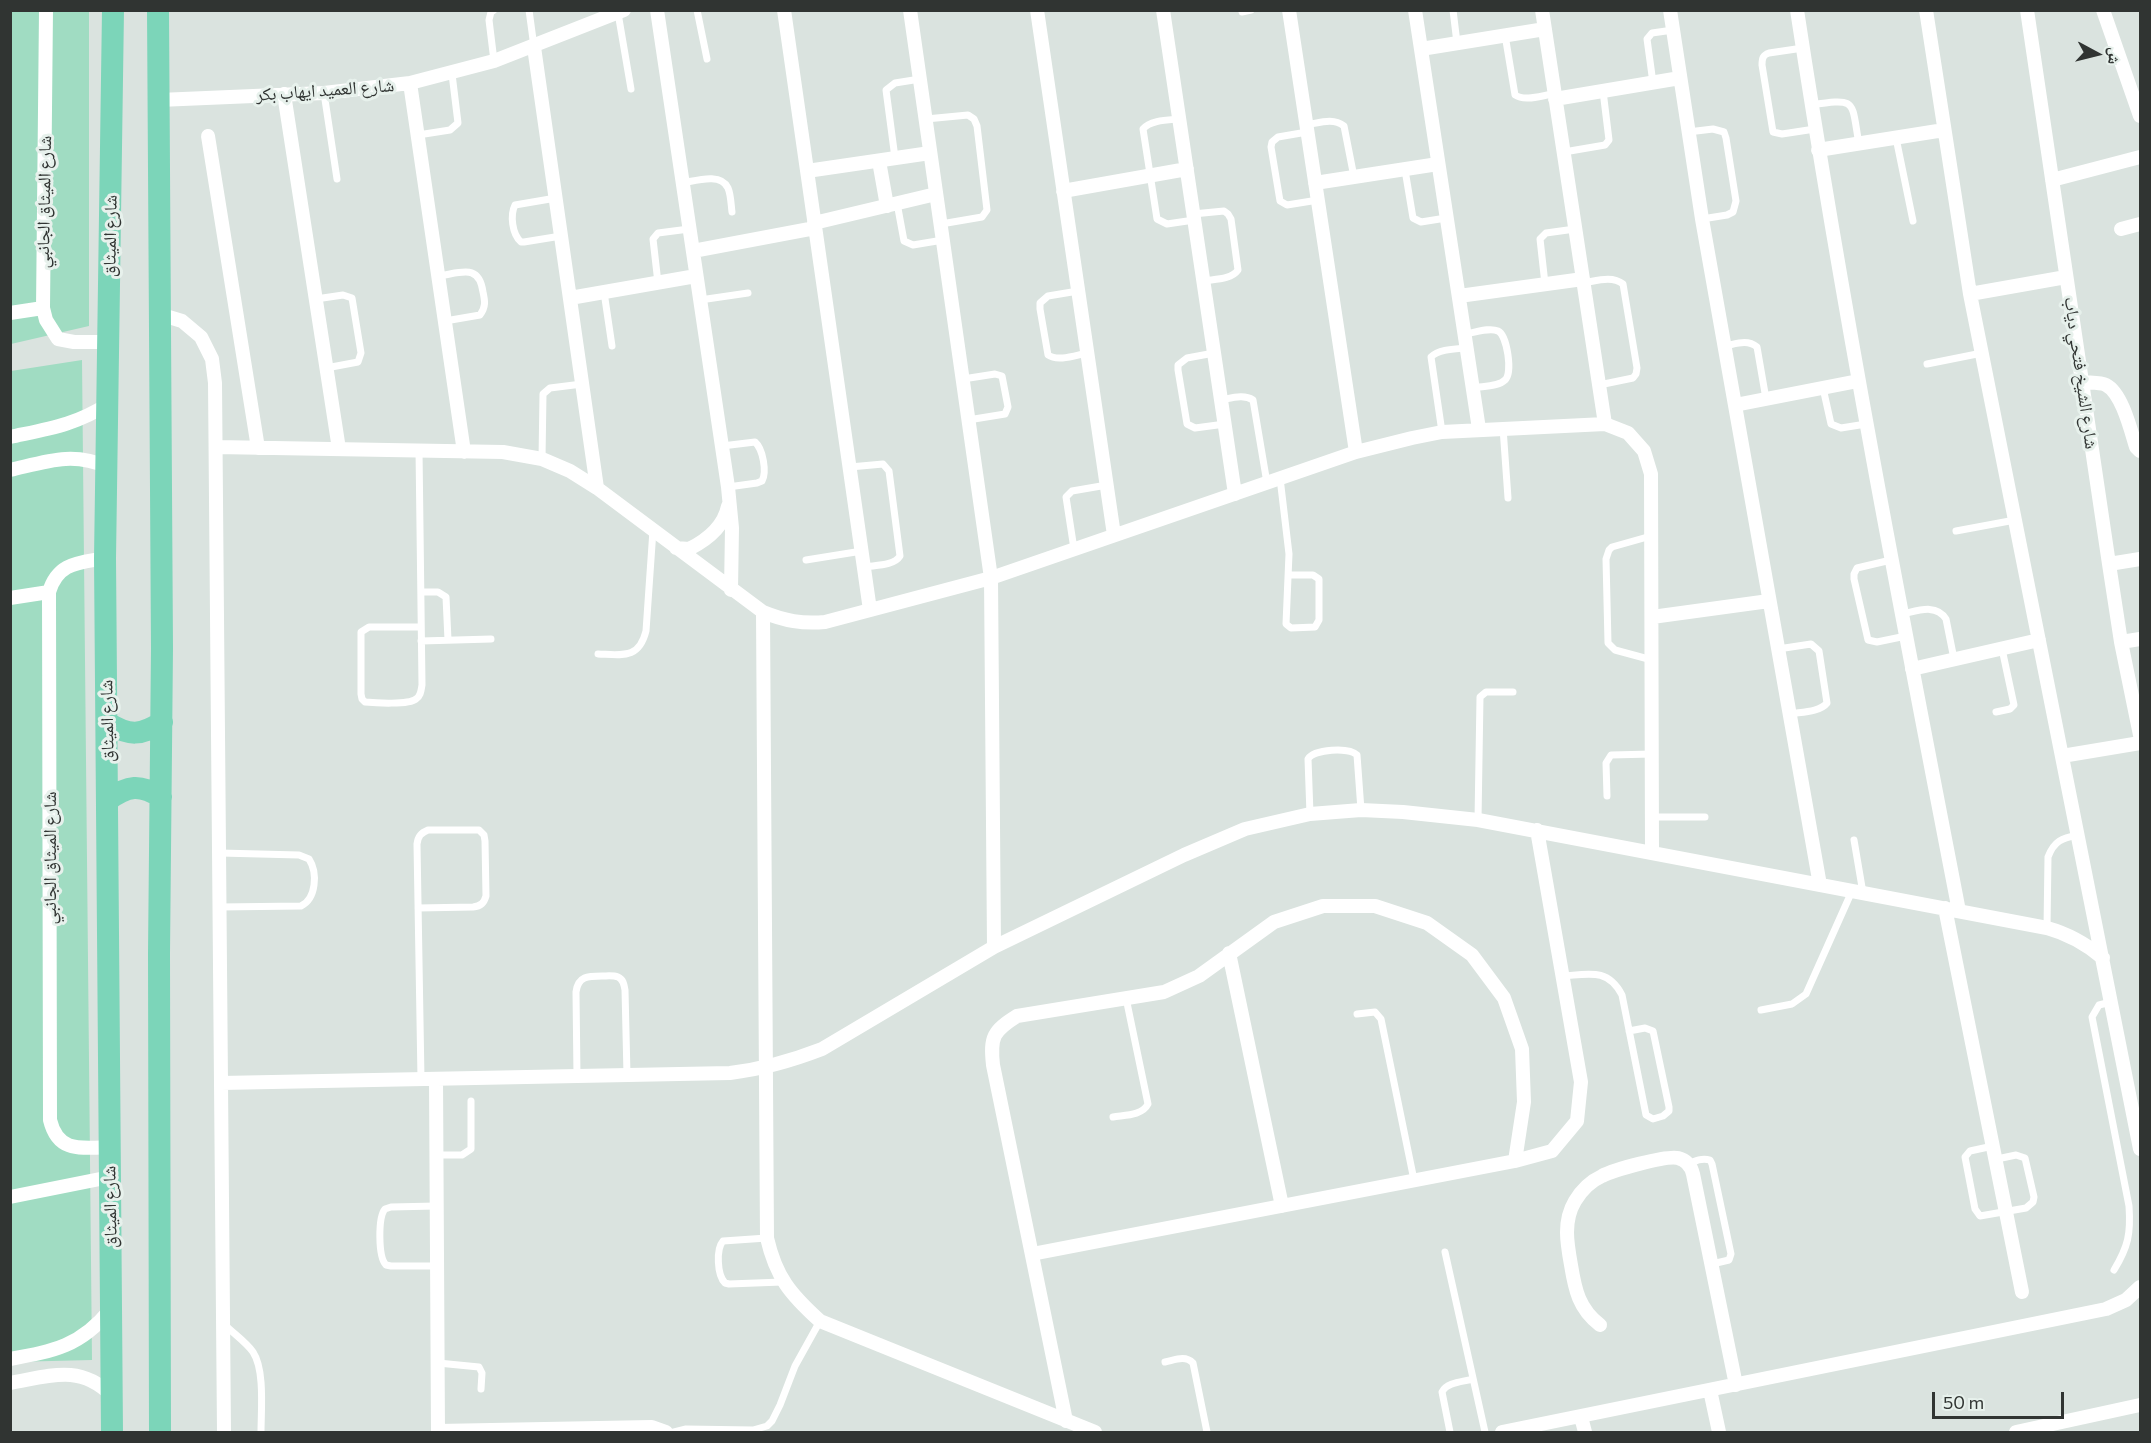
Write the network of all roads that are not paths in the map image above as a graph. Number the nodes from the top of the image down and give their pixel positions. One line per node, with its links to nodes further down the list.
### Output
1 (46, 10): 108 (street, شارع الميثاق الجانبي)
2 (113, 10): 113 (main road, شارع الميثاق)
3 (158, 10): 45 (main road)
4 (494, 10): 32 (lane)
5 (529, 10): 28 (lane)
6 (657, 10): 72 (street)
7 (697, 10): 31 (lane)
8 (784, 10): 67 (street)
9 (910, 10): 37 (street)
10 (1037, 10): 74 (street)
11 (1163, 10): 49 (street)
12 (1251, 10): 21 (lane)
13 (1289, 10): 50 (street)
14 (1415, 10): 30 (street)
15 (1453, 10): 27 (lane)
16 (1542, 10): 24 (street)
17 (1670, 10): 25 (street)
18 (1797, 10): 29 (street)
19 (1926, 10): 52 (street)
20 (2027, 10): 71 (street, شارع الشيخ فتحي دياب)
21 (1242, 12)
22 (2107, 12): 35 (street)
23 (612, 13): 28 (street, شارع العميد ايهاب بكر); 40 (lane)
24 (1545, 29): 26 (street); 44 (street)
25 (1673, 30): 36 (street); 39 (lane)
26 (1506, 35): 27 (street); 44 (lane)
27 (1457, 43): 30 (street)
28 (534, 47): 32 (street, شارع العميد ايهاب بكر); 76 (street)
29 (1803, 48): 46 (street); 51 (lane)
30 (1421, 50): 64 (street)
31 (706, 59)
32 (494, 62): 34 (street, شارع العميد ايهاب بكر)
33 (2140, 70): 35 (street)
34 (452, 74): 38 (street, شارع العميد ايهاب بكر); 54 (lane)
35 (2127, 76): 47 (street)
36 (1680, 78): 39 (street); 53 (street)
37 (920, 79): 48 (street); 62 (lane)
38 (410, 83): 42 (street, شارع العميد ايهاب بكر); 54 (street)
39 (1653, 83): 41 (street)
40 (631, 89)
41 (1603, 91): 44 (street); 59 (lane)
42 (324, 93): 43 (street, شارع العميد ايهاب بكر); 70 (lane)
43 (284, 94): 45 (street, شارع العميد ايهاب بكر); 106 (street)
44 (1555, 96): 59 (street)
45 (159, 100): 110 (main road)
46 (1811, 105): 51 (street); 57 (lane)
47 (2140, 116)
48 (926, 119): 60 (street); 84 (lane)
49 (1179, 119): 65 (street); 68 (lane)
50 (1307, 128): 69 (lane); 73 (street); 77 (lane)
51 (1815, 129): 58 (street)
52 (1944, 130): 56 (street); 103 (street)
53 (1688, 132): 82 (street); 82 (lane)
54 (418, 135): 93 (street)
55 (208, 136): 142 (street)
56 (1896, 138): 57 (street); 83 (lane)
57 (1859, 144): 58 (street)
58 (1818, 150): 122 (street)
59 (1564, 152): 88 (street)
60 (930, 153): 62 (street); 75 (street)
61 (2140, 157): 71 (street)
62 (895, 159): 63 (street)
63 (879, 161): 67 (street); 78 (street)
64 (1438, 164): 66 (street); 81 (street)
65 (1187, 169): 68 (street); 80 (street)
66 (1405, 170): 69 (street); 81 (lane)
67 (807, 171): 86 (street)
68 (1149, 176): 74 (street); 80 (lane)
69 (1354, 177): 73 (street)
70 (338, 179)
71 (2052, 180): 95 (street, شارع الشيخ فتحي دياب)
72 (682, 183): 79 (lane); 87 (street)
73 (1315, 183): 77 (street)
74 (1063, 191): 100 (street)
75 (936, 194): 78 (street); 84 (street)
76 (556, 198): 90 (street); 90 (lane)
77 (1318, 200): 146 (street)
78 (892, 204): 86 (street); 91 (lane)
79 (732, 212)
80 (1194, 217): 96 (street); 96 (lane)
81 (1446, 218): 104 (street)
82 (1702, 219): 115 (street)
83 (1913, 221)
84 (940, 224): 91 (street)
85 (2140, 224): 89 (street)
86 (815, 225): 92 (street); 150 (street)
87 (689, 229): 92 (street); 98 (lane)
88 (1575, 229): 97 (street); 99 (lane)
89 (2121, 229)
90 (561, 236): 105 (street)
91 (943, 240): 121 (street)
92 (693, 251): 94 (street)
93 (438, 276): 111 (street); 111 (lane)
94 (696, 276): 98 (street); 107 (street)
95 (2066, 277): 103 (street); 123 (street, شارع الشيخ فتحي دياب)
96 (1203, 281): 116 (street)
97 (1583, 281): 99 (street); 125 (street); 125 (lane)
98 (658, 283): 101 (street)
99 (1545, 284): 104 (street)
100 (1078, 291): 118 (street); 118 (lane)
101 (604, 292): 105 (street); 114 (lane)
102 (748, 293): 107 (lane)
103 (1970, 294): 117 (street)
104 (1458, 296): 112 (street)
105 (570, 298): 124 (street)
106 (316, 299): 120 (street); 120 (lane)
107 (700, 300): 140 (street)
108 (44, 308): 109 (street); 113 (street, شارع الميثاق الجانبي)
109 (10, 313)
110 (159, 314): 141 (street); 200 (main road)
111 (445, 321): 145 (street)
112 (1465, 341): 126 (street); 126 (lane); 138 (lane)
113 (108, 342): 130 (main road, شارع الميثاق)
114 (612, 346)
115 (1724, 346): 128 (lane); 131 (street)
116 (1214, 353): 129 (street); 133 (lane)
117 (1982, 353): 119 (lane); 158 (street)
118 (1087, 354): 153 (street)
119 (1927, 364)
120 (326, 368): 143 (street)
121 (963, 379): 132 (street); 132 (lane)
122 (1858, 381): 127 (street); 135 (street)
123 (2082, 382): 147 (street); 170 (street, شارع الشيخ فتحي دياب)
124 (582, 384): 148 (lane); 154 (street)
125 (1599, 385): 134 (street)
126 (1473, 388): 137 (street)
127 (1823, 388): 128 (street); 135 (lane)
128 (1766, 399): 131 (street)
129 (1221, 400): 133 (street); 152 (lane)
130 (108, 404): 139 (street); 149 (main road, شارع الميثاق)
131 (1735, 405): 178 (street)
132 (968, 420): 173 (street)
133 (1225, 424): 156 (street)
134 (1605, 424): 136 (street); 162 (street)
135 (1866, 424): 169 (street)
136 (1503, 428): 137 (street); 157 (lane)
137 (1479, 429): 138 (street)
138 (1442, 432): 146 (street)
139 (10, 437)
140 (722, 446): 155 (street); 155 (lane)
141 (216, 447): 142 (street); 218 (street)
142 (258, 448): 143 (street)
143 (339, 449): 144 (street)
144 (419, 450): 145 (street); 176 (lane)
145 (464, 452): 148 (street)
146 (1356, 452): 152 (street)
147 (2140, 452)
148 (542, 459): 154 (street)
149 (107, 467): 151 (street); 166 (main road, شارع الميثاق)
150 (849, 467): 165 (street); 171 (lane)
151 (10, 470)
152 (1274, 480): 156 (street); 172 (lane)
153 (1107, 485): 161 (street); 164 (lane)
154 (597, 488): 159 (street)
155 (729, 493): 163 (street); 174 (street)
156 (1235, 494): 161 (street)
157 (1508, 498)
158 (2015, 520): 160 (lane); 189 (street)
159 (652, 530): 163 (street); 193 (lane)
160 (1956, 531)
161 (1114, 535): 164 (street)
162 (1651, 536): 182 (street); 195 (lane)
163 (675, 548): 174 (street)
164 (1074, 549): 173 (street)
165 (862, 551): 168 (lane); 171 (street)
166 (105, 558): 175 (street); 201 (main road, شارع الميثاق)
167 (2140, 559): 170 (street)
168 (807, 560)
169 (1891, 560): 181 (street); 184 (lane)
170 (2109, 564): 190 (street, شارع الشيخ فتحي دياب)
171 (864, 567): 179 (street)
172 (1289, 575): 172 (lane)
173 (991, 578): 179 (street); 225 (street)
174 (731, 590): 180 (street)
175 (49, 592): 177 (street); 242 (street, شارع الميثاق الجانبي)
176 (421, 592): 183 (lane); 188 (lane)
177 (10, 598)
178 (1769, 601): 182 (street); 191 (street)
179 (870, 610): 180 (street)
180 (763, 612): 234 (street)
181 (1902, 614): 184 (street); 194 (lane)
182 (1652, 618): 195 (street)
183 (421, 627): 187 (lane); 187 (lane)
184 (1906, 636): 196 (street)
185 (491, 639): 188 (lane)
186 (2140, 639): 190 (street)
187 (421, 640): 188 (lane)
188 (448, 640)
189 (2040, 640): 192 (street); 205 (street)
190 (2121, 642): 202 (street, شارع الشيخ فتحي دياب)
191 (1778, 649): 199 (street); 199 (lane)
192 (2002, 649): 194 (street); 198 (lane)
193 (598, 654)
194 (1954, 659): 196 (street)
195 (1652, 660): 204 (street)
196 (1912, 669): 223 (street)
197 (1513, 692): 213 (lane)
198 (1996, 712)
199 (1790, 714): 219 (street)
200 (162, 722): 201 (main road); 207 (main road)
201 (108, 723): 208 (main road, شارع الميثاق)
202 (2140, 735)
203 (2140, 743): 205 (street)
204 (1652, 754): 206 (lane); 211 (street)
205 (2062, 756): 215 (street)
206 (1607, 796)
207 (161, 797): 208 (main road); 282 (main road)
208 (108, 800): 242 (main road, شارع الميثاق)
209 (1361, 810): 210 (street); 210 (lane); 213 (street)
210 (1310, 814): 225 (street)
211 (1652, 817): 212 (lane); 217 (street)
212 (1705, 817)
213 (1478, 820): 214 (street)
214 (1537, 831): 217 (street); 228 (street)
215 (2078, 835): 224 (lane); 227 (street)
216 (1854, 840): 220 (lane)
217 (1652, 852): 219 (street)
218 (220, 853): 221 (street); 221 (lane)
219 (1820, 885): 220 (street)
220 (1858, 892): 223 (street); 231 (lane)
221 (220, 907): 239 (street)
222 (418, 908): 222 (lane); 237 (lane)
223 (1952, 910): 224 (street); 244 (street)
224 (2047, 928): 227 (street)
225 (994, 947): 234 (street)
226 (1229, 953): 229 (street); 246 (street); 252 (street)
227 (2103, 958): 230 (street)
228 (1564, 976): 233 (lane); 246 (street)
229 (1126, 998): 241 (lane); 256 (street)
230 (2111, 1002): 243 (street); 259 (lane)
231 (1761, 1010)
232 (1357, 1014): 249 (lane)
233 (1629, 1031): 233 (lane)
234 (765, 1068): 235 (street); 254 (street)
235 (627, 1075): 236 (street); 236 (lane)
236 (577, 1076): 238 (street)
237 (421, 1079): 238 (street); 239 (street)
238 (436, 1079): 245 (street)
239 (221, 1083): 265 (street)
240 (471, 1101): 245 (lane)
241 (1113, 1117)
242 (109, 1147): 248 (main road, شارع الميثاق)
243 (2140, 1149)
244 (1995, 1153): 253 (street); 253 (lane); 253 (lane)
245 (436, 1155): 251 (street)
246 (1515, 1161): 249 (street)
247 (1689, 1165): 257 (street); 257 (lane); 266 (street)
248 (110, 1177): 250 (street); 263 (main road, شارع الميثاق)
249 (1414, 1180): 252 (street)
250 (10, 1197)
251 (437, 1206): 258 (street); 258 (lane)
252 (1282, 1206): 256 (street)
253 (2008, 1212): 262 (street)
254 (767, 1238): 260 (street); 260 (lane)
255 (1445, 1252): 270 (lane)
256 (1032, 1254): 278 (street)
257 (1712, 1264): 272 (street)
258 (437, 1266): 269 (street)
259 (2114, 1270)
260 (782, 1282): 264 (street)
261 (2140, 1287): 272 (street)
262 (2022, 1292)
263 (111, 1308): 267 (street); 275 (main road, شارع الميثاق)
264 (820, 1321): 278 (street); 287 (lane)
265 (223, 1324): 283 (street); 284 (lane)
266 (1600, 1325)
267 (10, 1359)
268 (1165, 1362): 289 (lane)
269 (438, 1363): 273 (lane); 285 (street)
270 (1473, 1379): 290 (lane); 291 (lane)
271 (10, 1383): 275 (street)
272 (1736, 1385): 274 (street)
273 (481, 1389)
274 (1710, 1390): 277 (street); 294 (street)
275 (111, 1395): 281 (main road, شارع الميثاق)
276 (2140, 1405): 279 (street)
277 (1581, 1417): 280 (street); 293 (street)
278 (1066, 1421): 288 (street)
279 (2080, 1426): 295 (street)
280 (1520, 1431): 292 (street)
281 (112, 1432)
282 (160, 1432)
283 (224, 1432)
284 (261, 1432)
285 (438, 1432): 286 (street)
286 (666, 1432)
287 (674, 1432)
288 (1095, 1432)
289 (1208, 1432)
290 (1450, 1432)
291 (1485, 1432)
292 (1502, 1432)
293 (1585, 1432)
294 (1719, 1432)
295 (2016, 1432)

